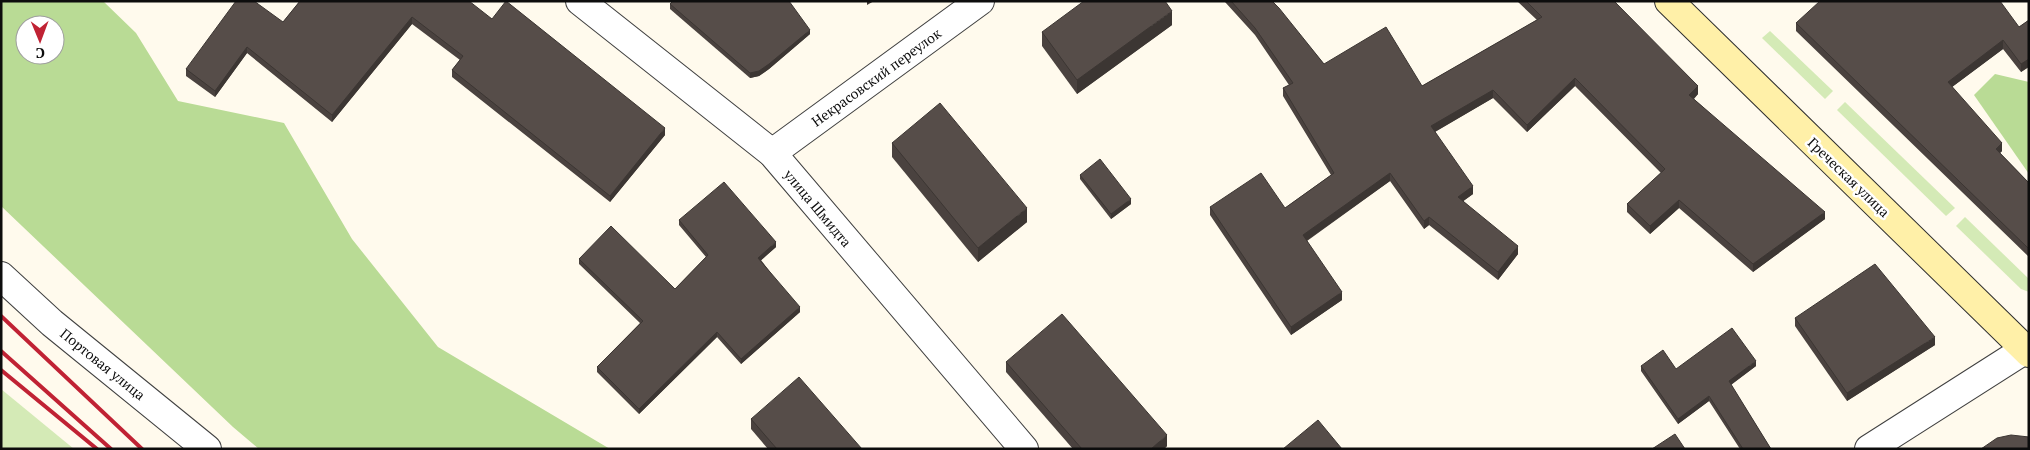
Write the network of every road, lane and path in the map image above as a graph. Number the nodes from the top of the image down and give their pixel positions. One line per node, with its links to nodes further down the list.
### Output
1 (580, 1): 4 (street, улица Шмидта)
2 (980, 1): 4 (street, Некрасовский переулок)
3 (1669, 1): 6 (main road, Греческая улица)
4 (772, 153): 8 (street, улица Шмидта)
5 (1, 276): 7 (street, Портовая улица)
6 (2028, 350): 9 (street)
7 (207, 449)
8 (1024, 449)
9 (1869, 449)

